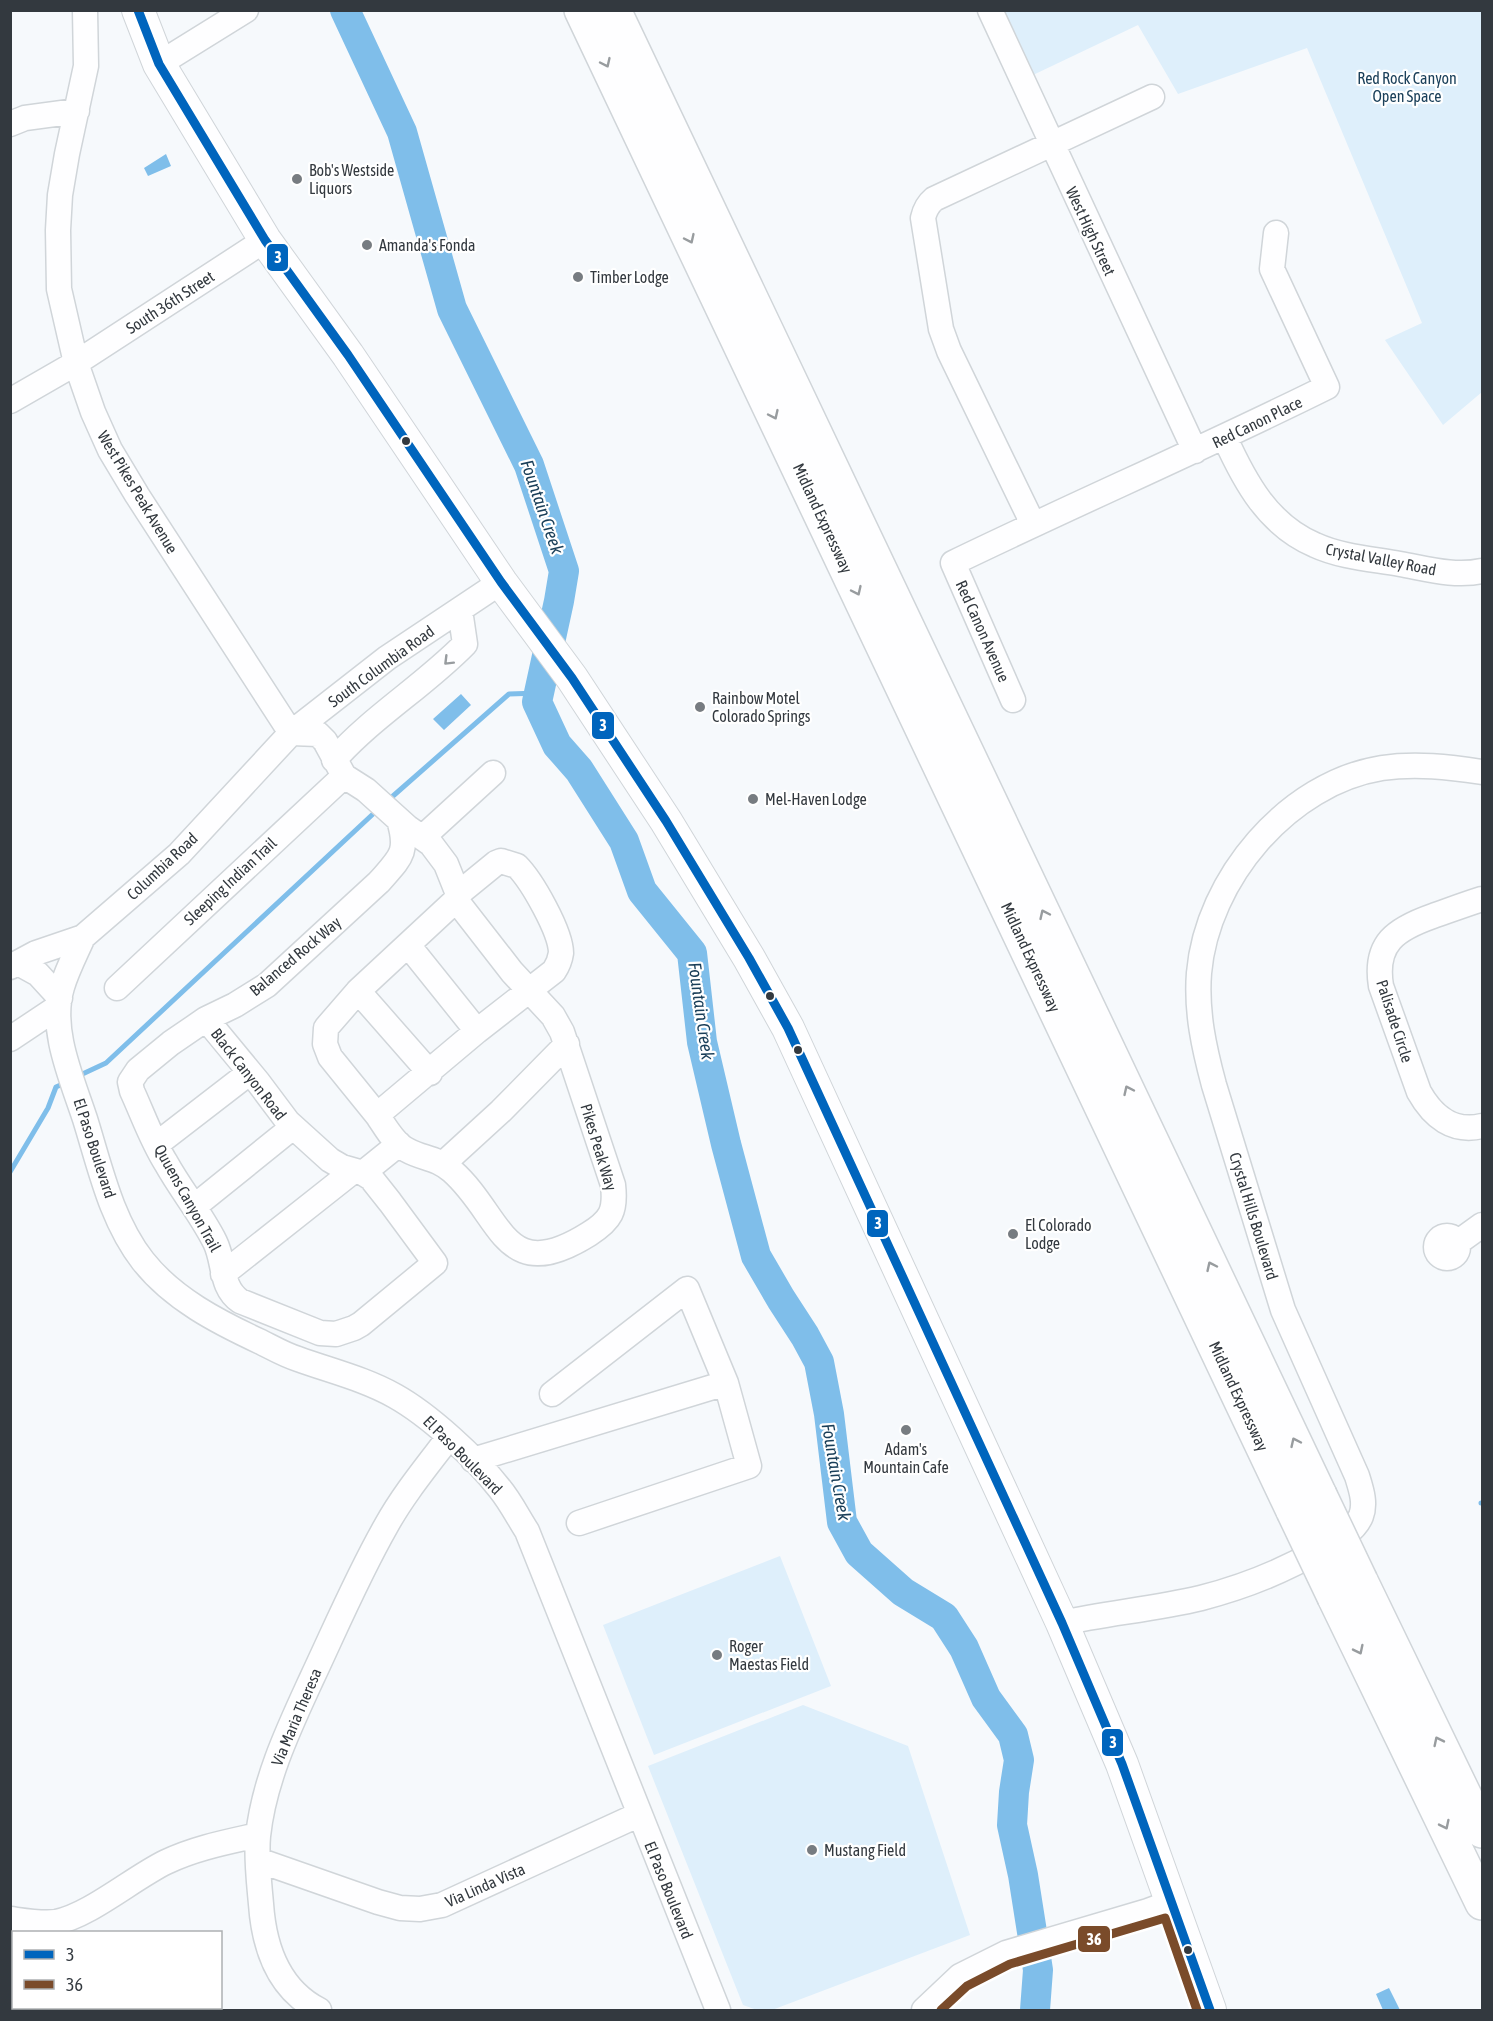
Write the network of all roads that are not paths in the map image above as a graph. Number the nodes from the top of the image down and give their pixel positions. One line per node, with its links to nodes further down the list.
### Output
1 (85, 10): 9 (street, West Pikes Peak Avenue)
2 (138, 10): 7 (main road)
3 (246, 10): 7 (street)
4 (580, 10): 61 (highway, Midland Expressway, one-way to 61)
5 (614, 10): 61 (highway, Midland Expressway, one-way to 5)
6 (990, 10): 11 (street, West High Street)
7 (159, 64): 13 (main road)
8 (1152, 97): 11 (street)
9 (77, 111): 10 (street); 14 (street, West Pikes Peak Avenue)
10 (10, 124)
11 (1051, 145): 17 (street, West High Street); 18 (street)
12 (1276, 233): 16 (street, Red Canon Place)
13 (265, 240): 14 (street, South 36th Street); 21 (main road)
14 (75, 363): 15 (street, South 36th Street); 24 (street, West Pikes Peak Avenue)
15 (10, 401)
16 (1225, 438): 17 (street, Red Canon Place); 20 (street, Crystal Valley Road)
17 (1195, 451): 18 (street, Red Canon Place)
18 (1034, 524): 19 (street, Red Canon Place)
19 (953, 563): 23 (street, Red Canon Avenue)
20 (1482, 571)
21 (501, 582): 22 (street, South Columbia Road); 64 (main road)
22 (466, 606): 24 (street, South Columbia Road); 25 (street, Sleeping Indian Trail, one-way to 25)
23 (1013, 700)
24 (291, 733): 25 (street); 32 (street, Columbia Road)
25 (330, 753): 28 (street, Pikes Peak Way); 35 (street, Sleeping Indian Trail)
26 (1482, 772): 64 (street, Crystal Hills Boulevard)
27 (493, 773): 29 (street)
28 (399, 820): 29 (street, Pikes Peak Way); 39 (street, Balanced Rock Way)
29 (423, 837): 30 (street, Pikes Peak Way)
30 (457, 897): 33 (street); 37 (street, Pikes Peak Way); 37 (street)
31 (1482, 899): 48 (street, Palisade Circle)
32 (83, 937): 34 (street, Columbia Road); 38 (street, El Paso Boulevard)
33 (408, 945): 36 (street); 40 (street)
34 (14, 965): 38 (street)
35 (117, 988)
36 (358, 991): 44 (street); 46 (street)
37 (528, 991): 40 (street); 42 (street, Pikes Peak Way)
38 (59, 1003): 41 (street); 59 (street, El Paso Boulevard)
39 (206, 1019): 43 (street, Black Canyon Road); 45 (street, Balanced Rock Way)
40 (477, 1031): 44 (street)
41 (10, 1039)
42 (567, 1044): 51 (street); 51 (street, Pikes Peak Way)
43 (249, 1073): 47 (street, Black Canyon Road); 49 (street)
44 (430, 1073): 46 (street)
45 (132, 1091): 49 (street, Quuens Canyon Trail)
46 (377, 1115): 50 (street)
47 (293, 1127): 52 (street); 53 (street)
48 (1482, 1127)
49 (157, 1144): 53 (street, Quuens Canyon Trail)
50 (399, 1144): 51 (street); 52 (street)
51 (443, 1164)
52 (358, 1172): 56 (street); 56 (street)
53 (195, 1206): 56 (street, Quuens Canyon Trail)
54 (1482, 1226): 55 (street)
55 (1457, 1244)
56 (223, 1274)
57 (726, 1383): 58 (street); 60 (street); 62 (street)
58 (552, 1394)
59 (448, 1437): 60 (street, El Paso Boulevard); 67 (street, Via Maria Theresa)
60 (473, 1460): 65 (street, El Paso Boulevard)
61 (1307, 1503): 63 (highway, Midland Expressway, bridge)
62 (579, 1522)
63 (1347, 1589): 66 (highway, Midland Expressway, one-way to 63); 70 (highway, Midland Expressway, one-way to 70)
64 (1062, 1623): 69 (main road)
65 (638, 1815): 68 (street, Via Linda Vista); 73 (street, El Paso Boulevard)
66 (1481, 1828)
67 (258, 1835): 68 (street, Via Maria Theresa); 71 (street)
68 (258, 1860): 72 (street, Via Maria Theresa)
69 (1172, 1902): 74 (street); 75 (main road)
70 (1482, 1903)
71 (10, 1919)
72 (319, 2010)
73 (718, 2010)
74 (924, 2010)
75 (1210, 2010)

